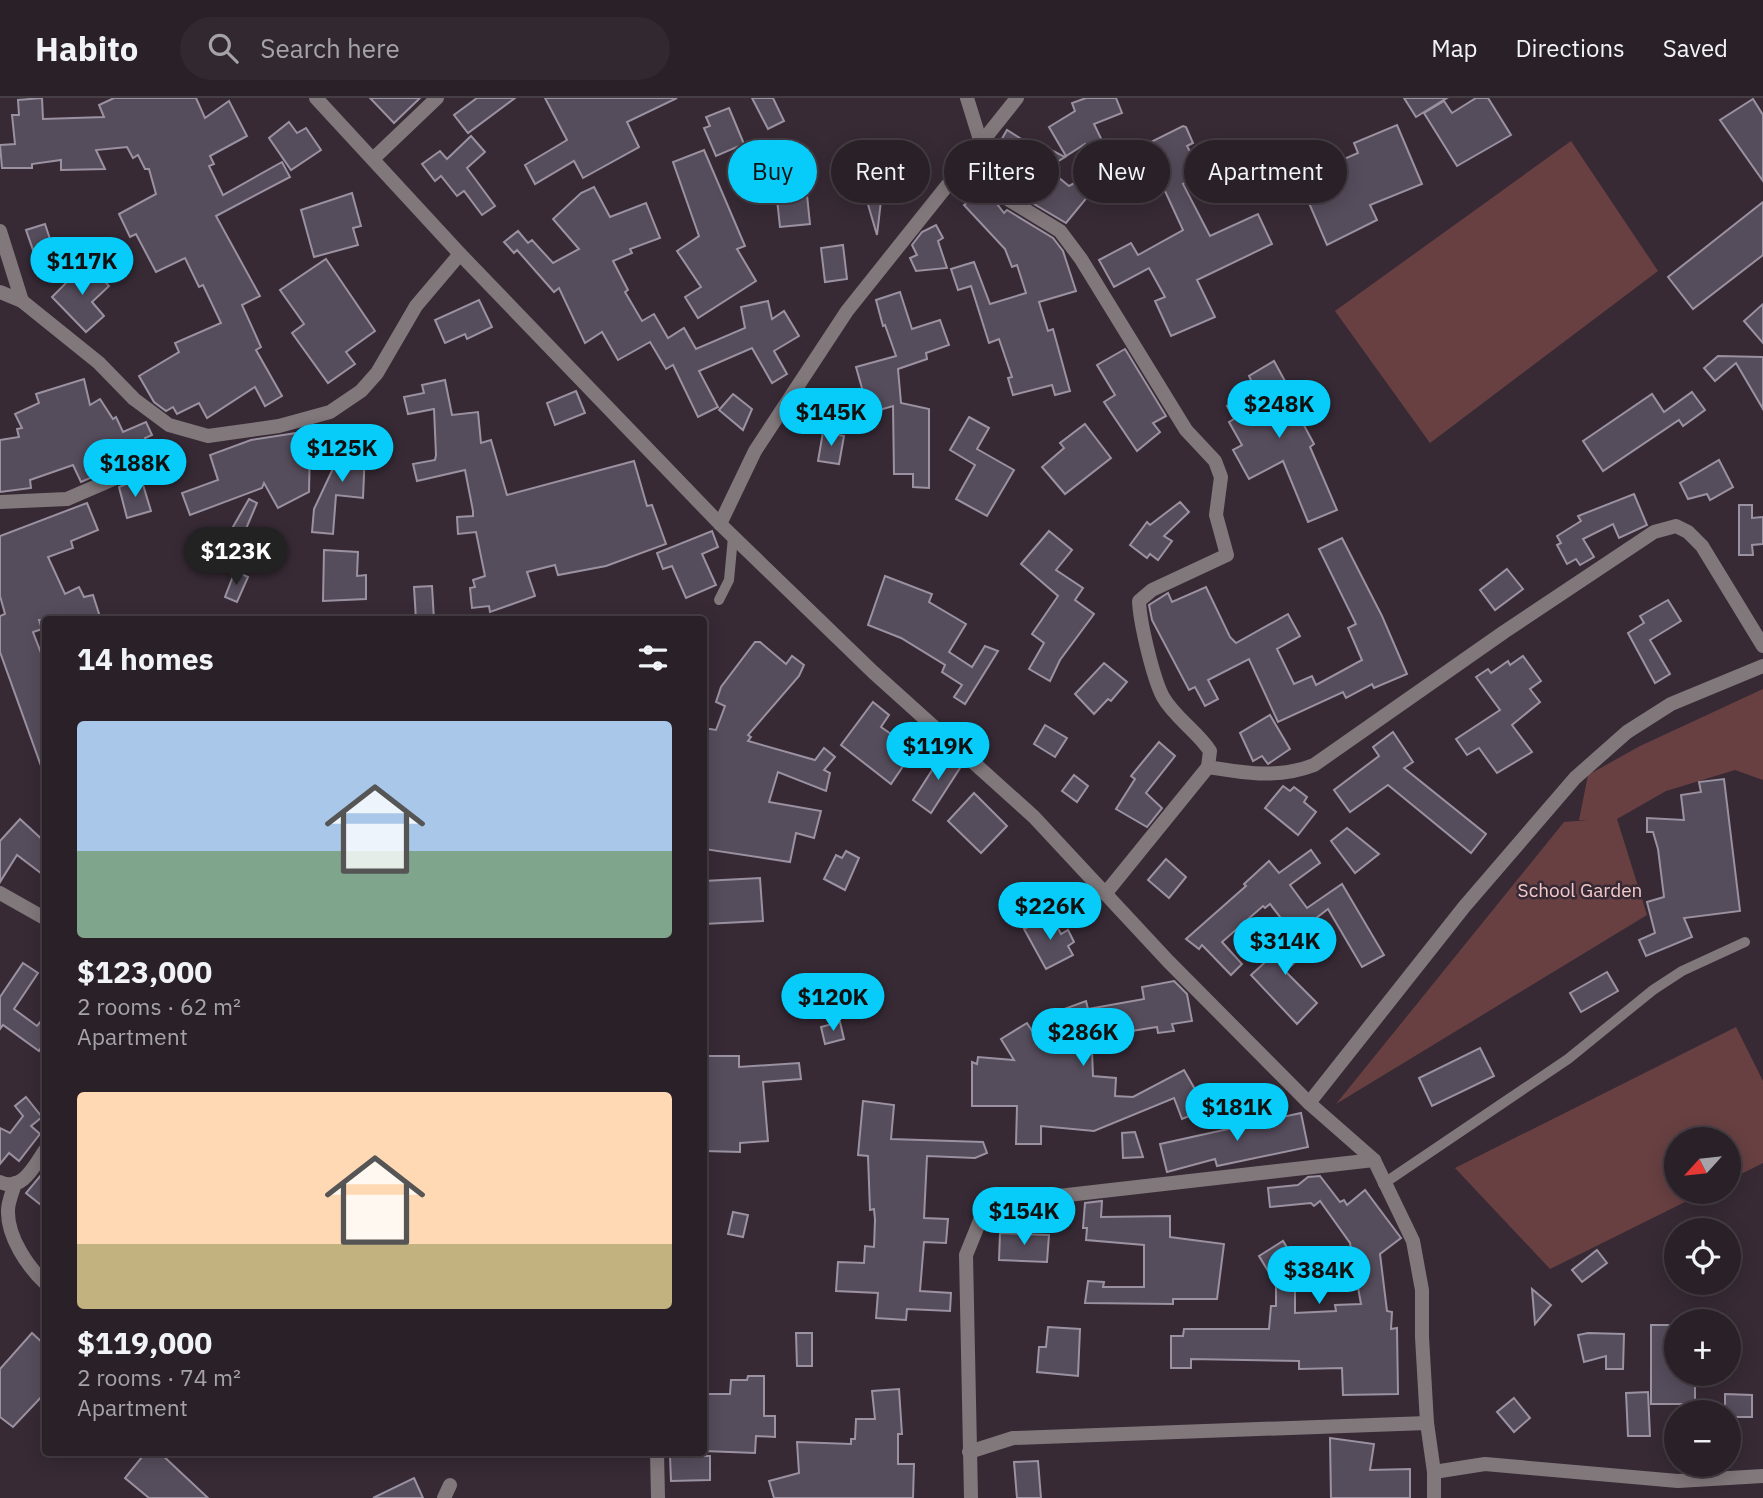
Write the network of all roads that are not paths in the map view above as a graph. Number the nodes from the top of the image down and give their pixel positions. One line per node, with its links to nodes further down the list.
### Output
1 (316, 98): 7 (street)
2 (437, 98): 7 (street)
3 (967, 98): 5 (street)
4 (1017, 98): 6 (street)
5 (981, 140)
6 (984, 140)
7 (373, 159): 11 (street)
8 (944, 190): 16 (street)
9 (1014, 203): 23 (street)
10 (0, 231): 13 (street)
11 (460, 254): 13 (street); 16 (street)
12 (0, 292): 13 (street)
13 (22, 301)
14 (141, 467): 15 (street)
15 (0, 502)
16 (720, 524): 17 (street)
17 (733, 537): 18 (lane); 25 (street)
18 (729, 580): 19 (lane); 20 (lane)
19 (732, 593)
20 (719, 600)
21 (1763, 646): 23 (street)
22 (1763, 666): 28 (street)
23 (1208, 767): 25 (street)
24 (0, 893): 26 (street)
25 (1105, 894): 28 (street)
26 (42, 917)
27 (1745, 942): 32 (lane)
28 (1309, 1103): 30 (street)
29 (42, 1155): 31 (street)
30 (1374, 1160): 32 (street); 35 (street)
31 (8, 1183): 33 (street)
32 (1383, 1184): 34 (street)
33 (42, 1280)
34 (1427, 1423): 35 (street); 37 (street)
35 (969, 1452): 40 (street)
36 (657, 1456): 39 (street)
37 (1434, 1472): 38 (street); 41 (street)
38 (1763, 1476)
39 (657, 1498)
40 (971, 1498)
41 (1434, 1498)

